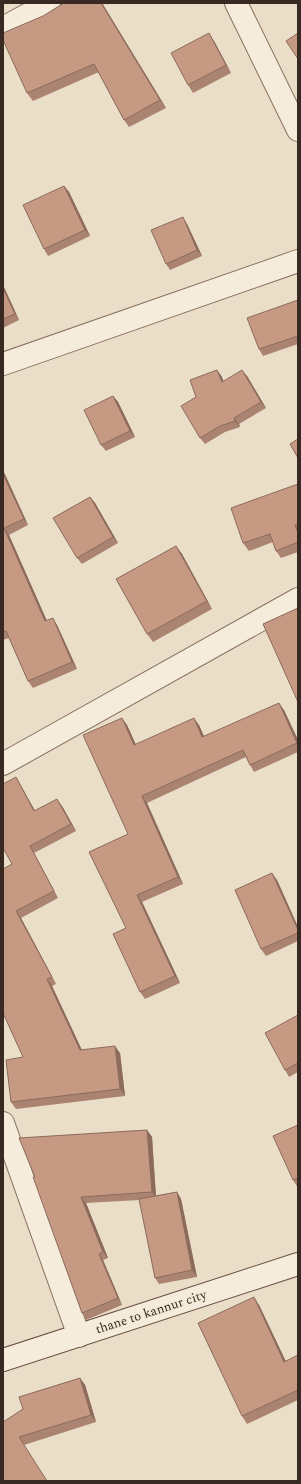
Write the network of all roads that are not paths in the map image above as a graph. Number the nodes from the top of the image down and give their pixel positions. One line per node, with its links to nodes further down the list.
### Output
1 (49, 3): 3 (street)
2 (236, 3): 4 (street)
3 (3, 28)
4 (298, 130)
5 (298, 261): 6 (street)
6 (3, 364)
7 (298, 599): 8 (street)
8 (3, 764)
9 (3, 1123): 11 (street)
10 (298, 1264): 11 (street, thane to kannur city)
11 (79, 1336): 12 (street, thane to kannur city)
12 (3, 1360)

